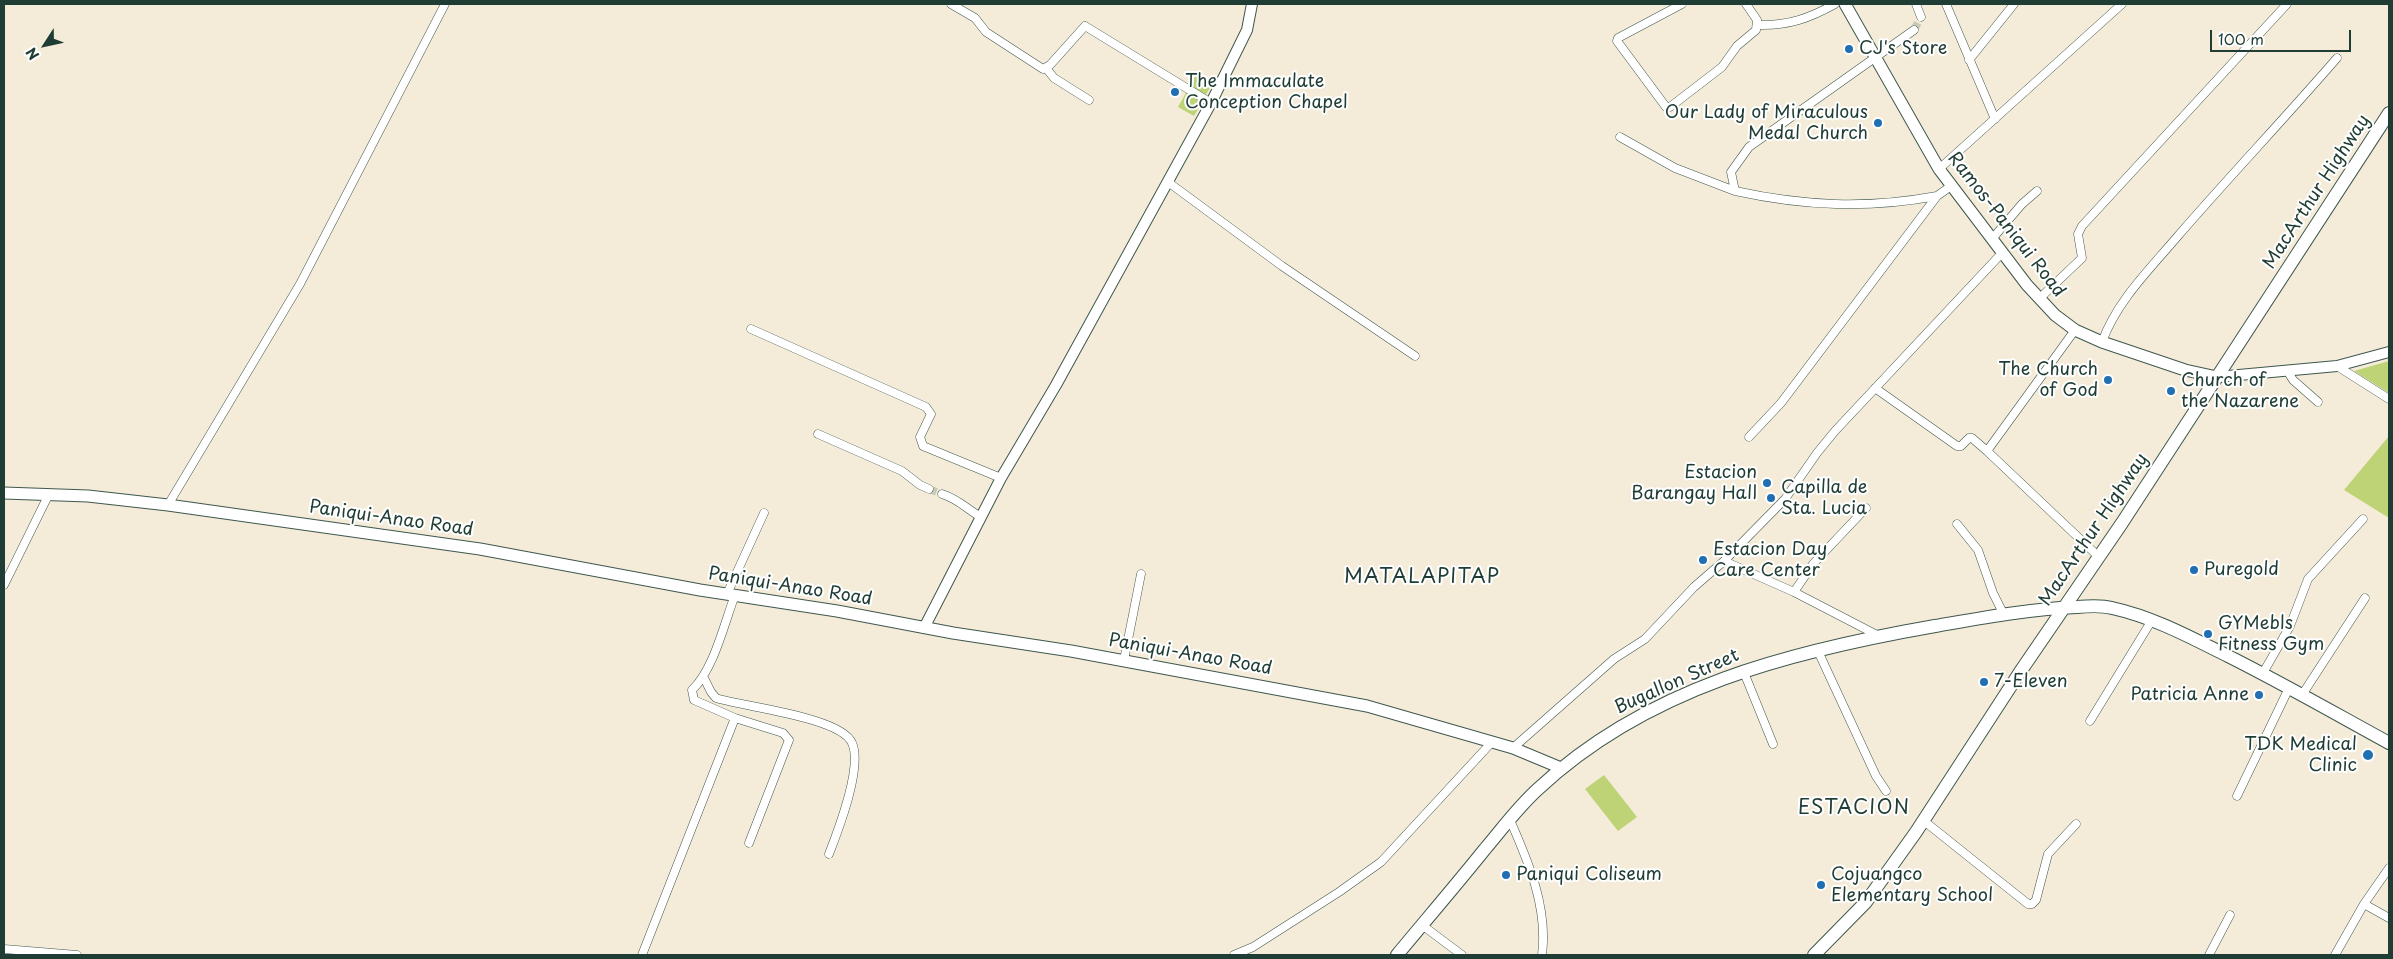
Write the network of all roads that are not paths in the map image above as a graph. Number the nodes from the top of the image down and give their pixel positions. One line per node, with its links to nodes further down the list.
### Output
1 (445, 4): 53 (street)
2 (950, 4): 19 (street)
3 (1252, 4): 21 (street)
4 (1682, 4): 14 (street)
5 (1746, 4): 14 (street)
6 (1835, 4): 14 (street)
7 (1845, 4): 16 (main road, Ramos-Paniqui Road)
8 (1916, 4): 13 (street)
9 (1946, 4): 18 (street)
10 (2014, 4): 18 (street)
11 (2122, 4): 23 (street)
12 (2287, 4): 33 (street)
13 (1921, 18)
14 (1758, 25)
15 (1914, 30): 16 (street)
16 (1875, 57): 25 (main road, Ramos-Paniqui Road); 28 (street)
17 (2337, 58): 36 (street)
18 (1970, 60): 23 (street)
19 (1046, 68): 20 (street); 21 (street)
20 (1089, 100)
21 (1211, 103): 26 (street)
22 (2389, 113): 41 (main road, MacArthur Highway)
23 (1995, 119): 25 (street)
24 (1620, 138): 28 (street)
25 (1939, 169): 27 (main road, Ramos-Paniqui Road)
26 (1168, 182): 38 (street); 48 (street)
27 (1951, 186): 30 (street); 31 (main road, Ramos-Paniqui Road)
28 (1735, 192): 30 (street)
29 (2037, 192): 31 (street)
30 (1937, 196): 46 (street)
31 (1992, 239): 32 (main road, Ramos-Paniqui Road)
32 (2002, 253): 33 (main road, Ramos-Paniqui Road); 42 (street)
33 (2039, 299): 35 (main road, Ramos-Paniqui Road)
34 (751, 328): 48 (street)
35 (2075, 330): 36 (main road, Ramos-Paniqui Road); 47 (street)
36 (2102, 342): 41 (main road, Ramos-Paniqui Road)
37 (2389, 352): 39 (street)
38 (1415, 356)
39 (2337, 366): 40 (street); 43 (street)
40 (2288, 372): 41 (street); 44 (street)
41 (2217, 377): 59 (main road, MacArthur Highway)
42 (1875, 388): 47 (street); 60 (street)
43 (2389, 399)
44 (2318, 402)
45 (818, 434): 49 (street)
46 (1749, 437)
47 (1987, 451): 59 (street)
48 (1001, 478): 56 (street)
49 (929, 489)
50 (4, 493): 51 (main road, Paniqui-Anao Road)
51 (49, 494): 53 (main road, Paniqui-Anao Road); 62 (street)
52 (942, 494): 56 (street)
53 (168, 505): 64 (main road, Paniqui-Anao Road)
54 (1866, 508): 63 (street)
55 (764, 513): 64 (street)
56 (981, 517): 69 (street)
57 (2363, 519): 74 (street)
58 (1958, 524): 67 (street)
59 (2099, 557): 66 (main road, MacArthur Highway)
60 (1724, 561): 63 (street); 83 (street)
61 (1142, 574): 72 (street)
62 (4, 585)
63 (1794, 592): 70 (street)
64 (731, 594): 69 (main road, Paniqui-Anao Road); 75 (street)
65 (2364, 598): 77 (street)
66 (2063, 608): 67 (main road, Bugallon Street); 68 (main road, Bugallon Street); 88 (main road, MacArthur Highway)
67 (2004, 615): 70 (main road, Bugallon Street)
68 (2152, 620): 74 (main road, Bugallon Street); 79 (street)
69 (924, 628): 72 (main road, Paniqui-Anao Road)
70 (1879, 636): 71 (main road, Bugallon Street)
71 (1817, 648): 73 (main road, Bugallon Street); 85 (street)
72 (1124, 660): 80 (main road, Paniqui-Anao Road)
73 (1743, 670): 82 (street); 84 (main road, Bugallon Street)
74 (2263, 673): 76 (main road, Bugallon Street)
75 (703, 676): 78 (street); 91 (street)
76 (2289, 688): 77 (main road, Bugallon Street); 86 (street)
77 (2302, 695): 81 (main road, Bugallon Street)
78 (735, 718): 90 (street); 99 (street)
79 (2090, 721)
80 (1492, 742): 83 (main road, Paniqui-Anao Road); 100 (street)
81 (2389, 743)
82 (1773, 744)
83 (1513, 748): 84 (main road, Paniqui-Anao Road)
84 (1562, 768): 87 (main road, Bugallon Street)
85 (1886, 791)
86 (2237, 796)
87 (1510, 820): 96 (main road, Bugallon Street); 103 (street)
88 (1924, 821): 89 (street); 104 (main road, MacArthur Highway)
89 (2076, 824)
90 (749, 843)
91 (829, 854)
92 (2389, 868): 93 (street)
93 (2364, 904): 95 (street); 106 (street)
94 (2230, 915): 105 (street)
95 (2389, 918)
96 (1422, 925): 101 (main road, Bugallon Street); 102 (street)
97 (4, 949): 98 (street)
98 (77, 955)
99 (642, 955)
100 (1234, 955)
101 (1397, 955)
102 (1462, 955)
103 (1542, 955)
104 (1814, 955)
105 (2209, 955)
106 (2334, 955)

